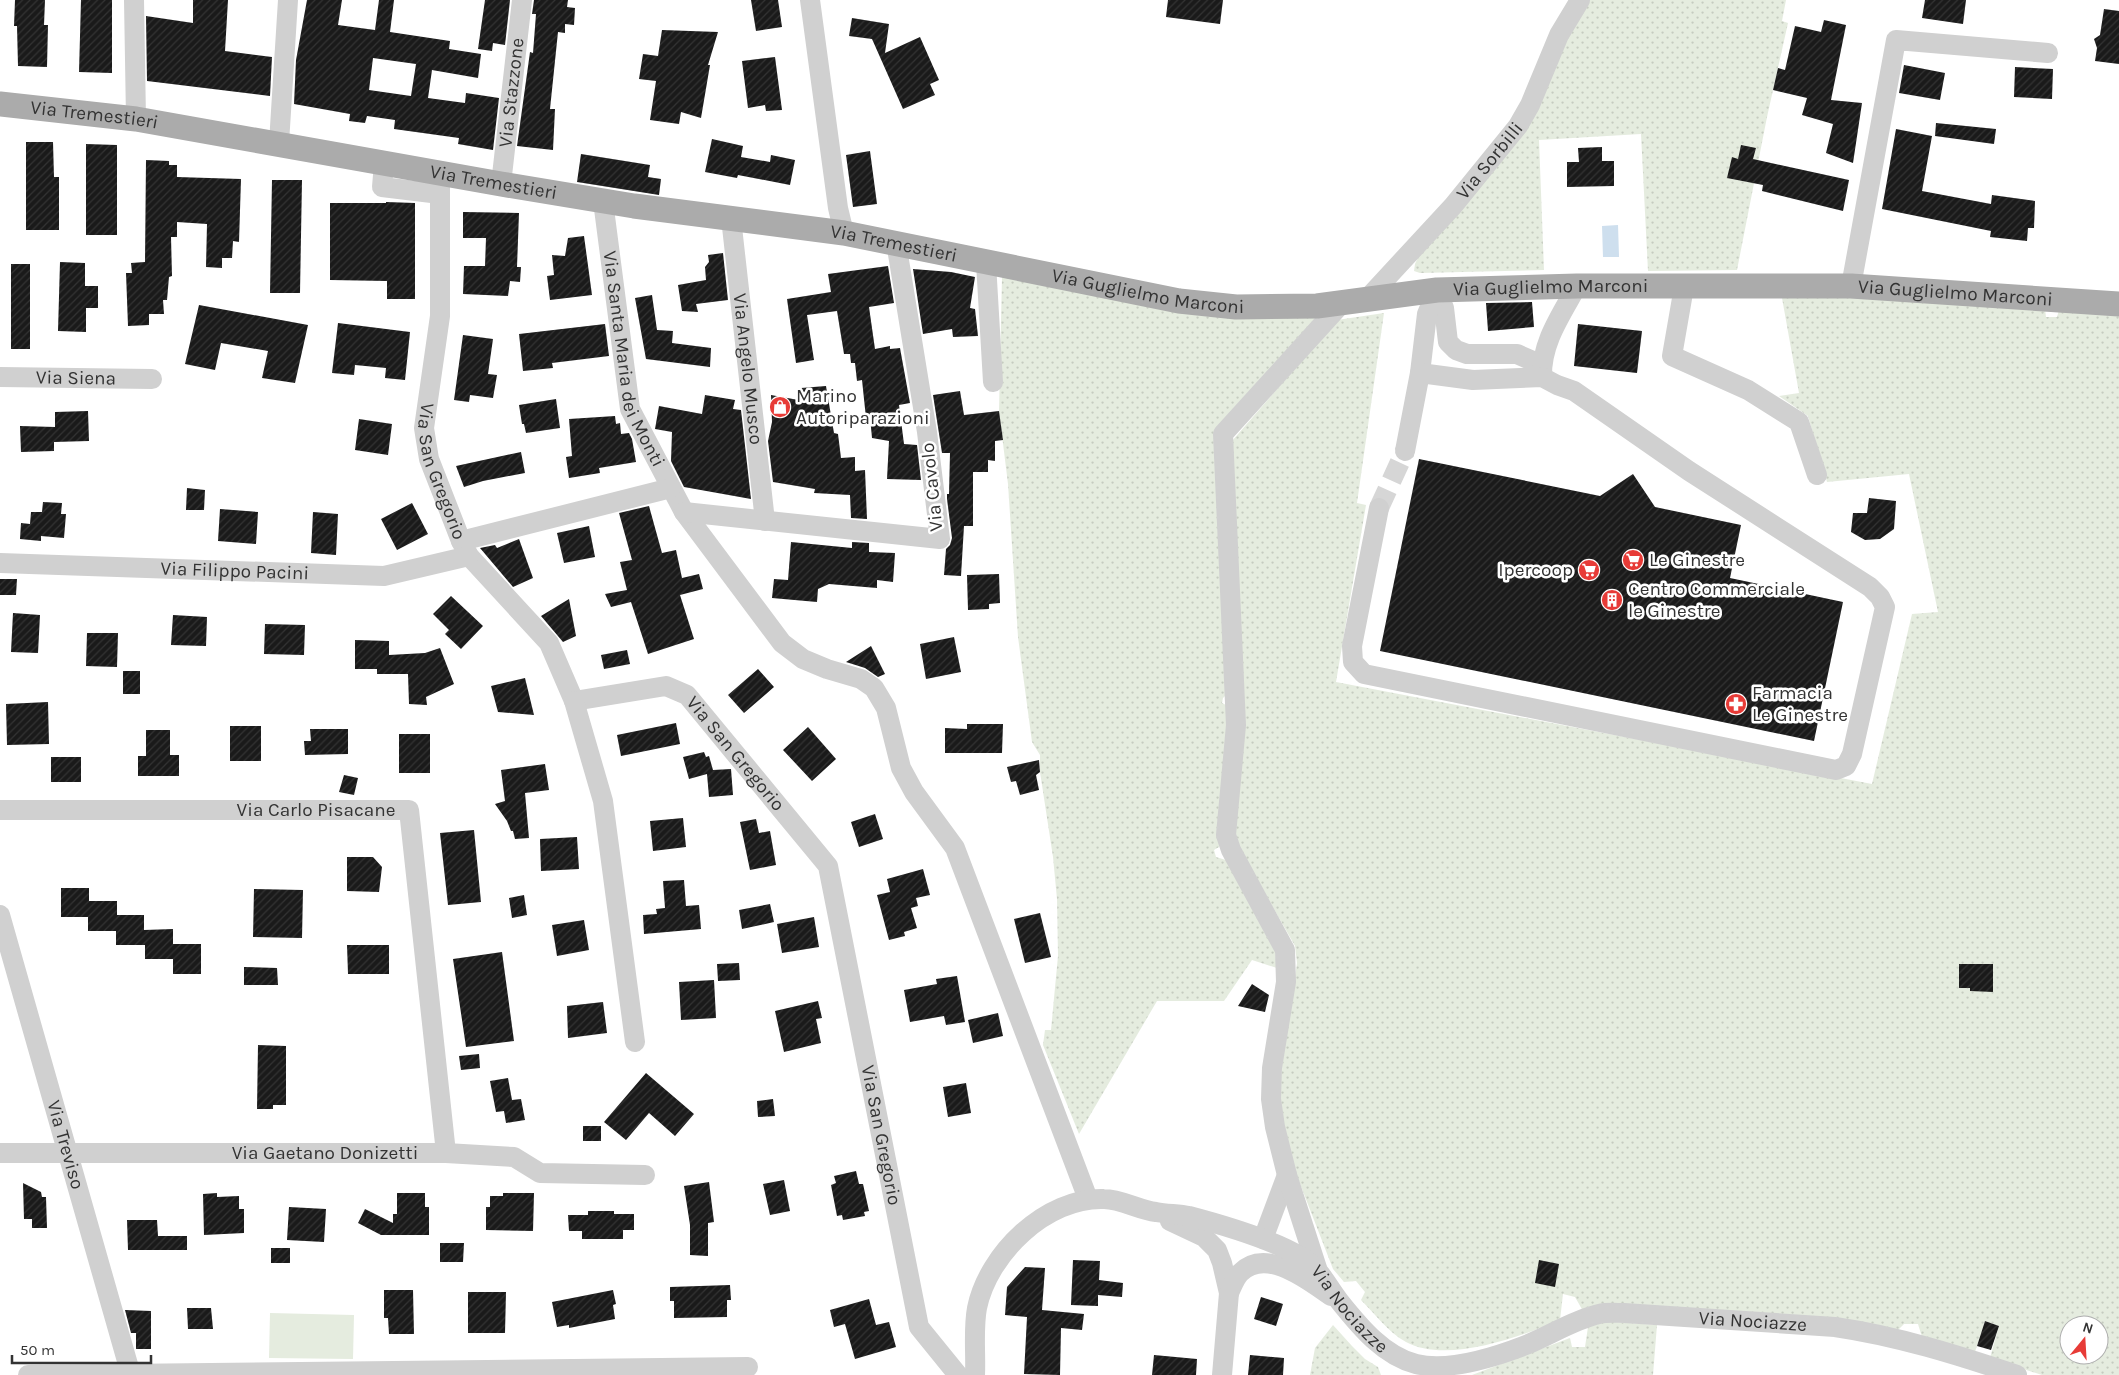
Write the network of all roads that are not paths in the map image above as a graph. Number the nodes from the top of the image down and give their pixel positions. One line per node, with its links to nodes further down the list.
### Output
1 (134, 0): 8 (street)
2 (288, 0): 9 (street)
3 (522, 0): 11 (street, Via Stazzone)
4 (810, 0): 14 (street)
5 (1580, 0): 21 (street, Via Sorbilli)
6 (2048, 53): 19 (street)
7 (0, 104): 8 (main road, Via Tremestieri)
8 (136, 119): 9 (main road, Via Tremestieri)
9 (279, 143): 10 (main road, Via Tremestieri)
10 (440, 184): 11 (main road, Via Tremestieri); 35 (street, Via San Gregorio)
11 (501, 184): 12 (main road, Via Tremestieri)
12 (603, 200): 13 (main road, Via Tremestieri); 31 (street, Via Santa Maria dei Monti)
13 (731, 218): 14 (main road, Via Tremestieri); 34 (street, Via Angelo Musco)
14 (844, 233): 15 (main road, Via Tremestieri)
15 (896, 242): 16 (main road, Via Tremestieri); 34 (street, Via Cavolo)
16 (986, 263): 22 (main road, Via Guglielmo Marconi); 28 (street)
17 (1577, 286): 18 (main road, Via Guglielmo Marconi); 20 (main road, Via Guglielmo Marconi); 24 (street)
18 (1684, 286): 19 (main road, Via Guglielmo Marconi); 30 (street)
19 (1851, 286): 23 (main road, Via Guglielmo Marconi)
20 (1437, 290): 21 (main road, Via Guglielmo Marconi); 24 (street); 25 (street)
21 (1367, 299): 22 (main road, Via Guglielmo Marconi)
22 (1342, 302): 45 (street)
23 (2119, 304)
24 (1542, 371): 25 (street); 32 (street)
25 (1420, 373): 29 (street)
26 (0, 377): 27 (street, Via Siena)
27 (152, 379)
28 (993, 382)
29 (1405, 451)
30 (1817, 475)
31 (671, 488): 33 (street, Via Santa Maria dei Monti); 35 (street, Via Filippo Pacini)
32 (1379, 508)
33 (684, 512): 34 (street, Via Cavolo); 46 (street, Via Santa Maria dei Monti)
34 (765, 521)
35 (465, 548): 36 (street, Via Filippo Pacini); 37 (street, Via San Gregorio)
36 (0, 563)
37 (574, 701): 40 (street); 55 (street, Via San Gregorio)
38 (0, 810): 42 (street, Via Carlo Pisacane)
39 (0, 915): 43 (street, Via Treviso)
40 (635, 1042)
41 (0, 1153): 43 (street, Via Gaetano Donizetti)
42 (446, 1153): 43 (street, Via Gaetano Donizetti); 44 (street, Via Gaetano Donizetti)
43 (68, 1154): 54 (street, Via Treviso)
44 (645, 1175)
45 (1287, 1175): 48 (street); 49 (street)
46 (1088, 1200): 47 (street, Via Nociazze); 56 (street, Via Nociazze)
47 (1155, 1212): 48 (street, Via Nociazze); 50 (street)
48 (1263, 1239): 49 (street, Via Nociazze)
49 (1317, 1268): 51 (street, Via Nociazze)
50 (1229, 1294): 51 (street); 57 (street)
51 (1339, 1301): 58 (street, Via Nociazze)
52 (748, 1367): 54 (street)
53 (28, 1375): 54 (street)
54 (131, 1375)
55 (958, 1375)
56 (975, 1375)
57 (1222, 1375)
58 (2017, 1375)

